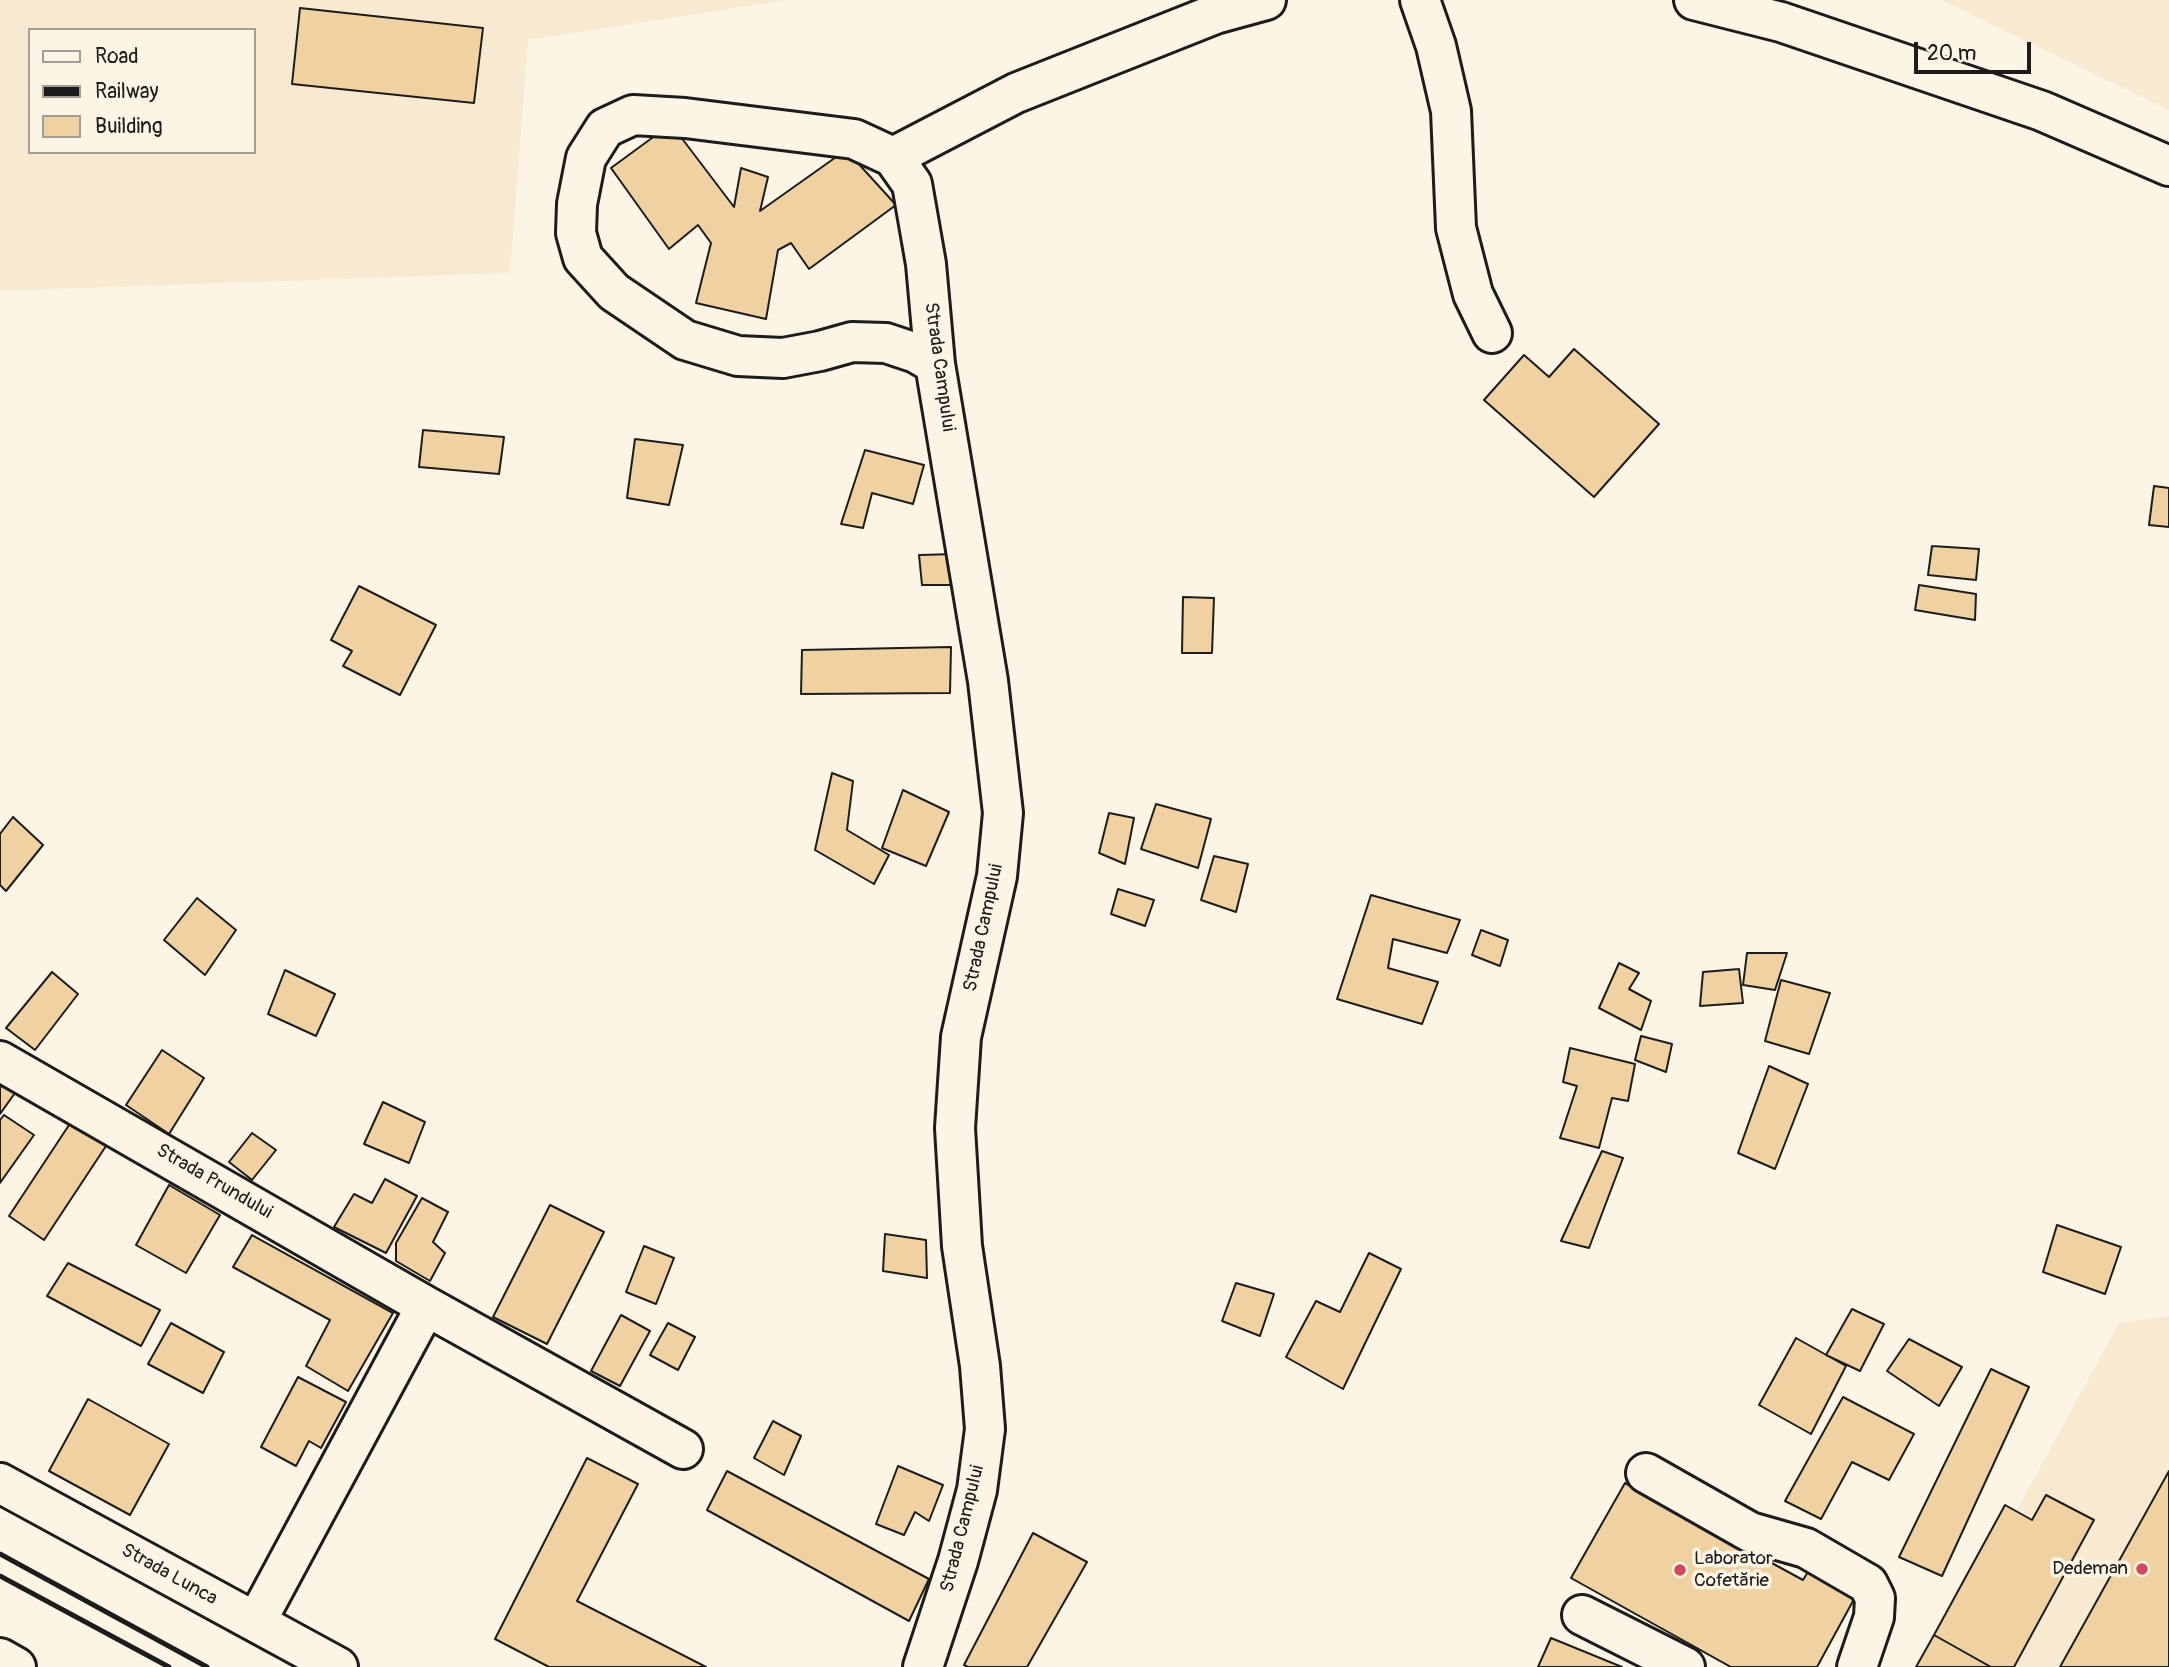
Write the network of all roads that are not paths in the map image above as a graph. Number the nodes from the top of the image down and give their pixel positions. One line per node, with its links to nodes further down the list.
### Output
1 (1266, 0): 5 (street)
2 (1420, 0): 6 (street)
3 (1694, 0): 4 (street)
4 (2169, 166)
5 (902, 170): 7 (street, Strada Campului); 7 (street)
6 (1492, 333)
7 (935, 364): 18 (street, Strada Campului)
8 (0, 1060): 9 (street, Strada Prundului)
9 (426, 1306): 10 (street, Strada Prundului); 14 (street)
10 (683, 1450)
11 (1646, 1473): 20 (street)
12 (0, 1483): 14 (street, Strada Lunca)
13 (1582, 1615): 19 (street)
14 (256, 1622): 17 (street, Strada Lunca)
15 (0, 1658): 16 (street)
16 (16, 1667)
17 (338, 1667)
18 (923, 1667)
19 (1685, 1667)
20 (1857, 1667)

